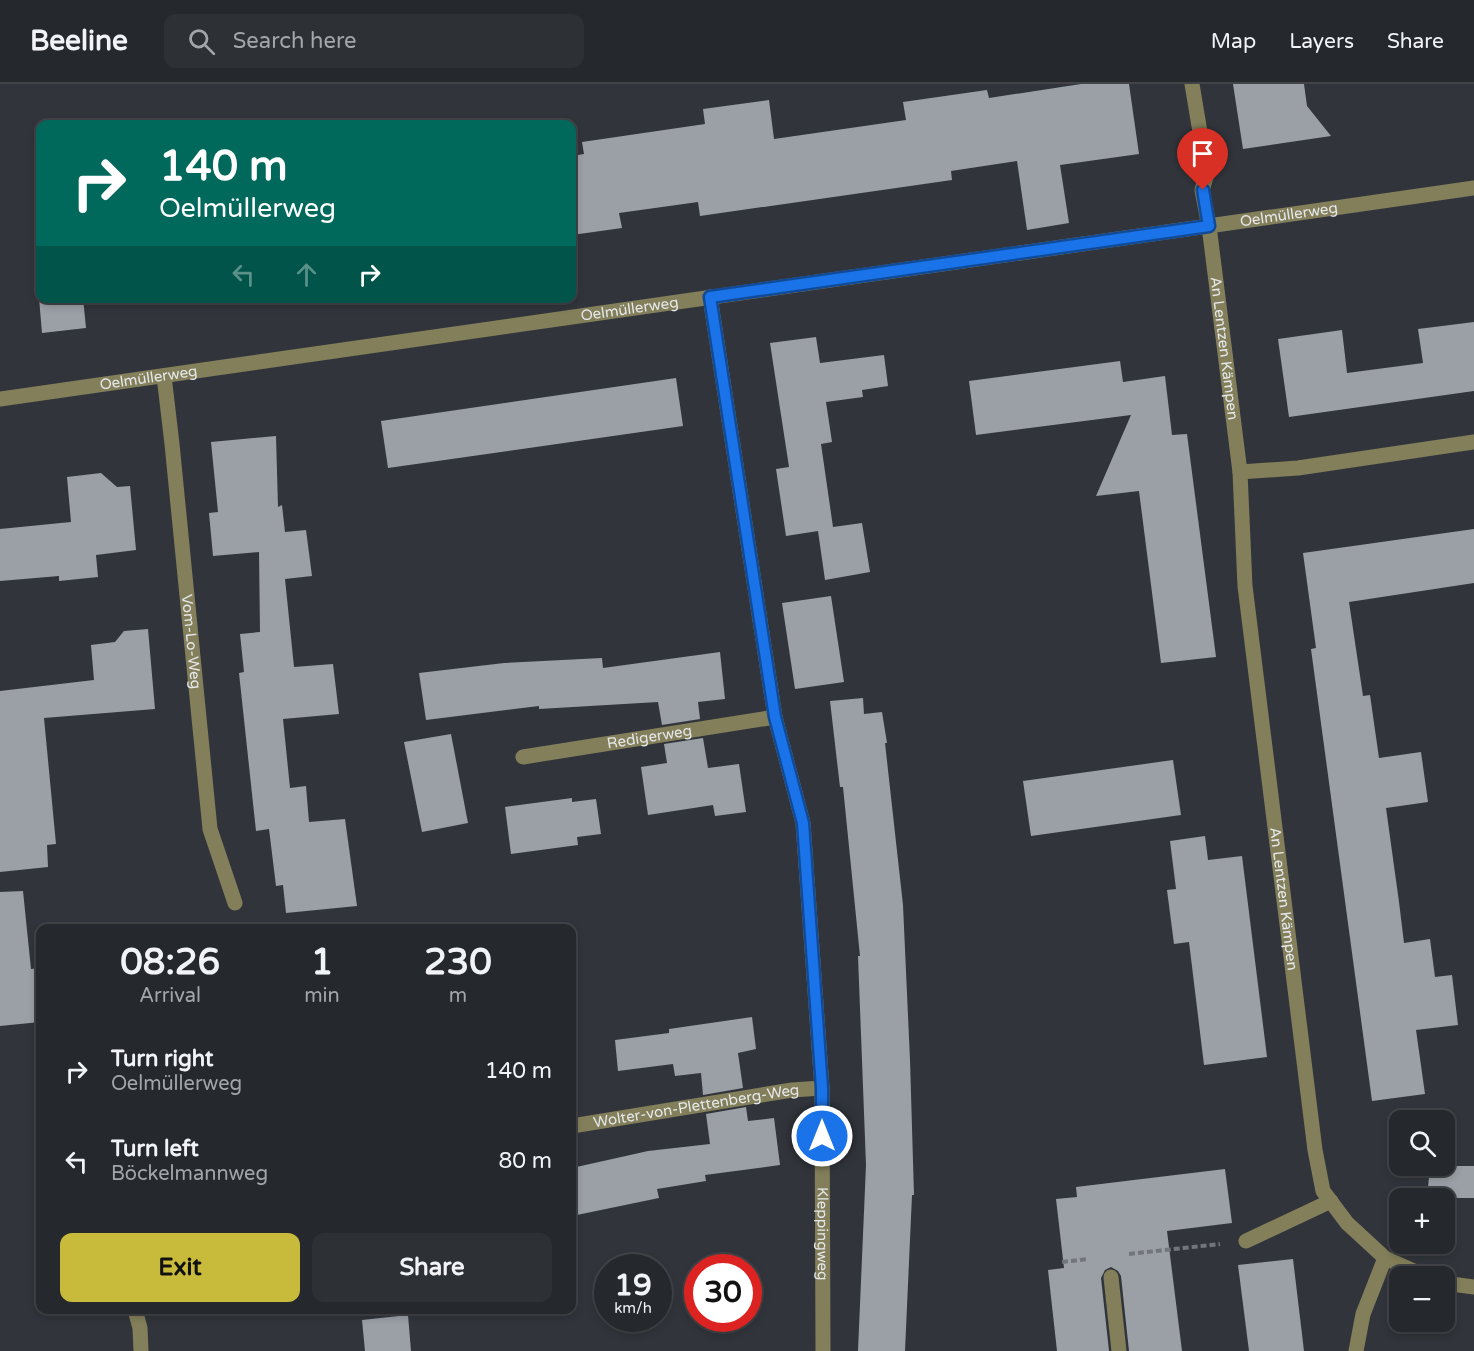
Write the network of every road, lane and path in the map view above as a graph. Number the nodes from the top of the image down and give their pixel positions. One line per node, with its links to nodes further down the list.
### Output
1 (1192, 84): 3 (street, An Lentzen Kämpen)
2 (1474, 188): 3 (street, Oelmüllerweg)
3 (1209, 226): 4 (street, Oelmüllerweg); 8 (street, An Lentzen Kämpen)
4 (710, 297): 5 (street, Oelmüllerweg); 9 (street, Kleppingweg)
5 (164, 376): 6 (street, Oelmüllerweg); 11 (street, Vom-Lo-Weg)
6 (0, 399)
7 (1474, 442): 8 (street)
8 (1240, 472): 14 (street, An Lentzen Kämpen)
9 (775, 717): 10 (street, Redigerweg); 12 (street, Kleppingweg)
10 (523, 757)
11 (235, 903)
12 (822, 1088): 13 (street, Wolter-von-Plettenberg-Weg); 26 (street, Kleppingweg)
13 (576, 1125)
14 (1331, 1201): 15 (street); 18 (street, An Lentzen Kämpen)
15 (1246, 1241): 16 (path)
16 (1120, 1255)
17 (1097, 1258): 19 (path)
18 (1385, 1258): 20 (street, An Lentzen Kämpen); 28 (street)
19 (1062, 1262)
20 (1403, 1266)
21 (1111, 1277): 27 (street)
22 (1455, 1284): 23 (street)
23 (1474, 1287)
24 (136, 1314): 25 (street)
25 (141, 1351)
26 (823, 1351)
27 (1119, 1351)
28 (1356, 1351)

